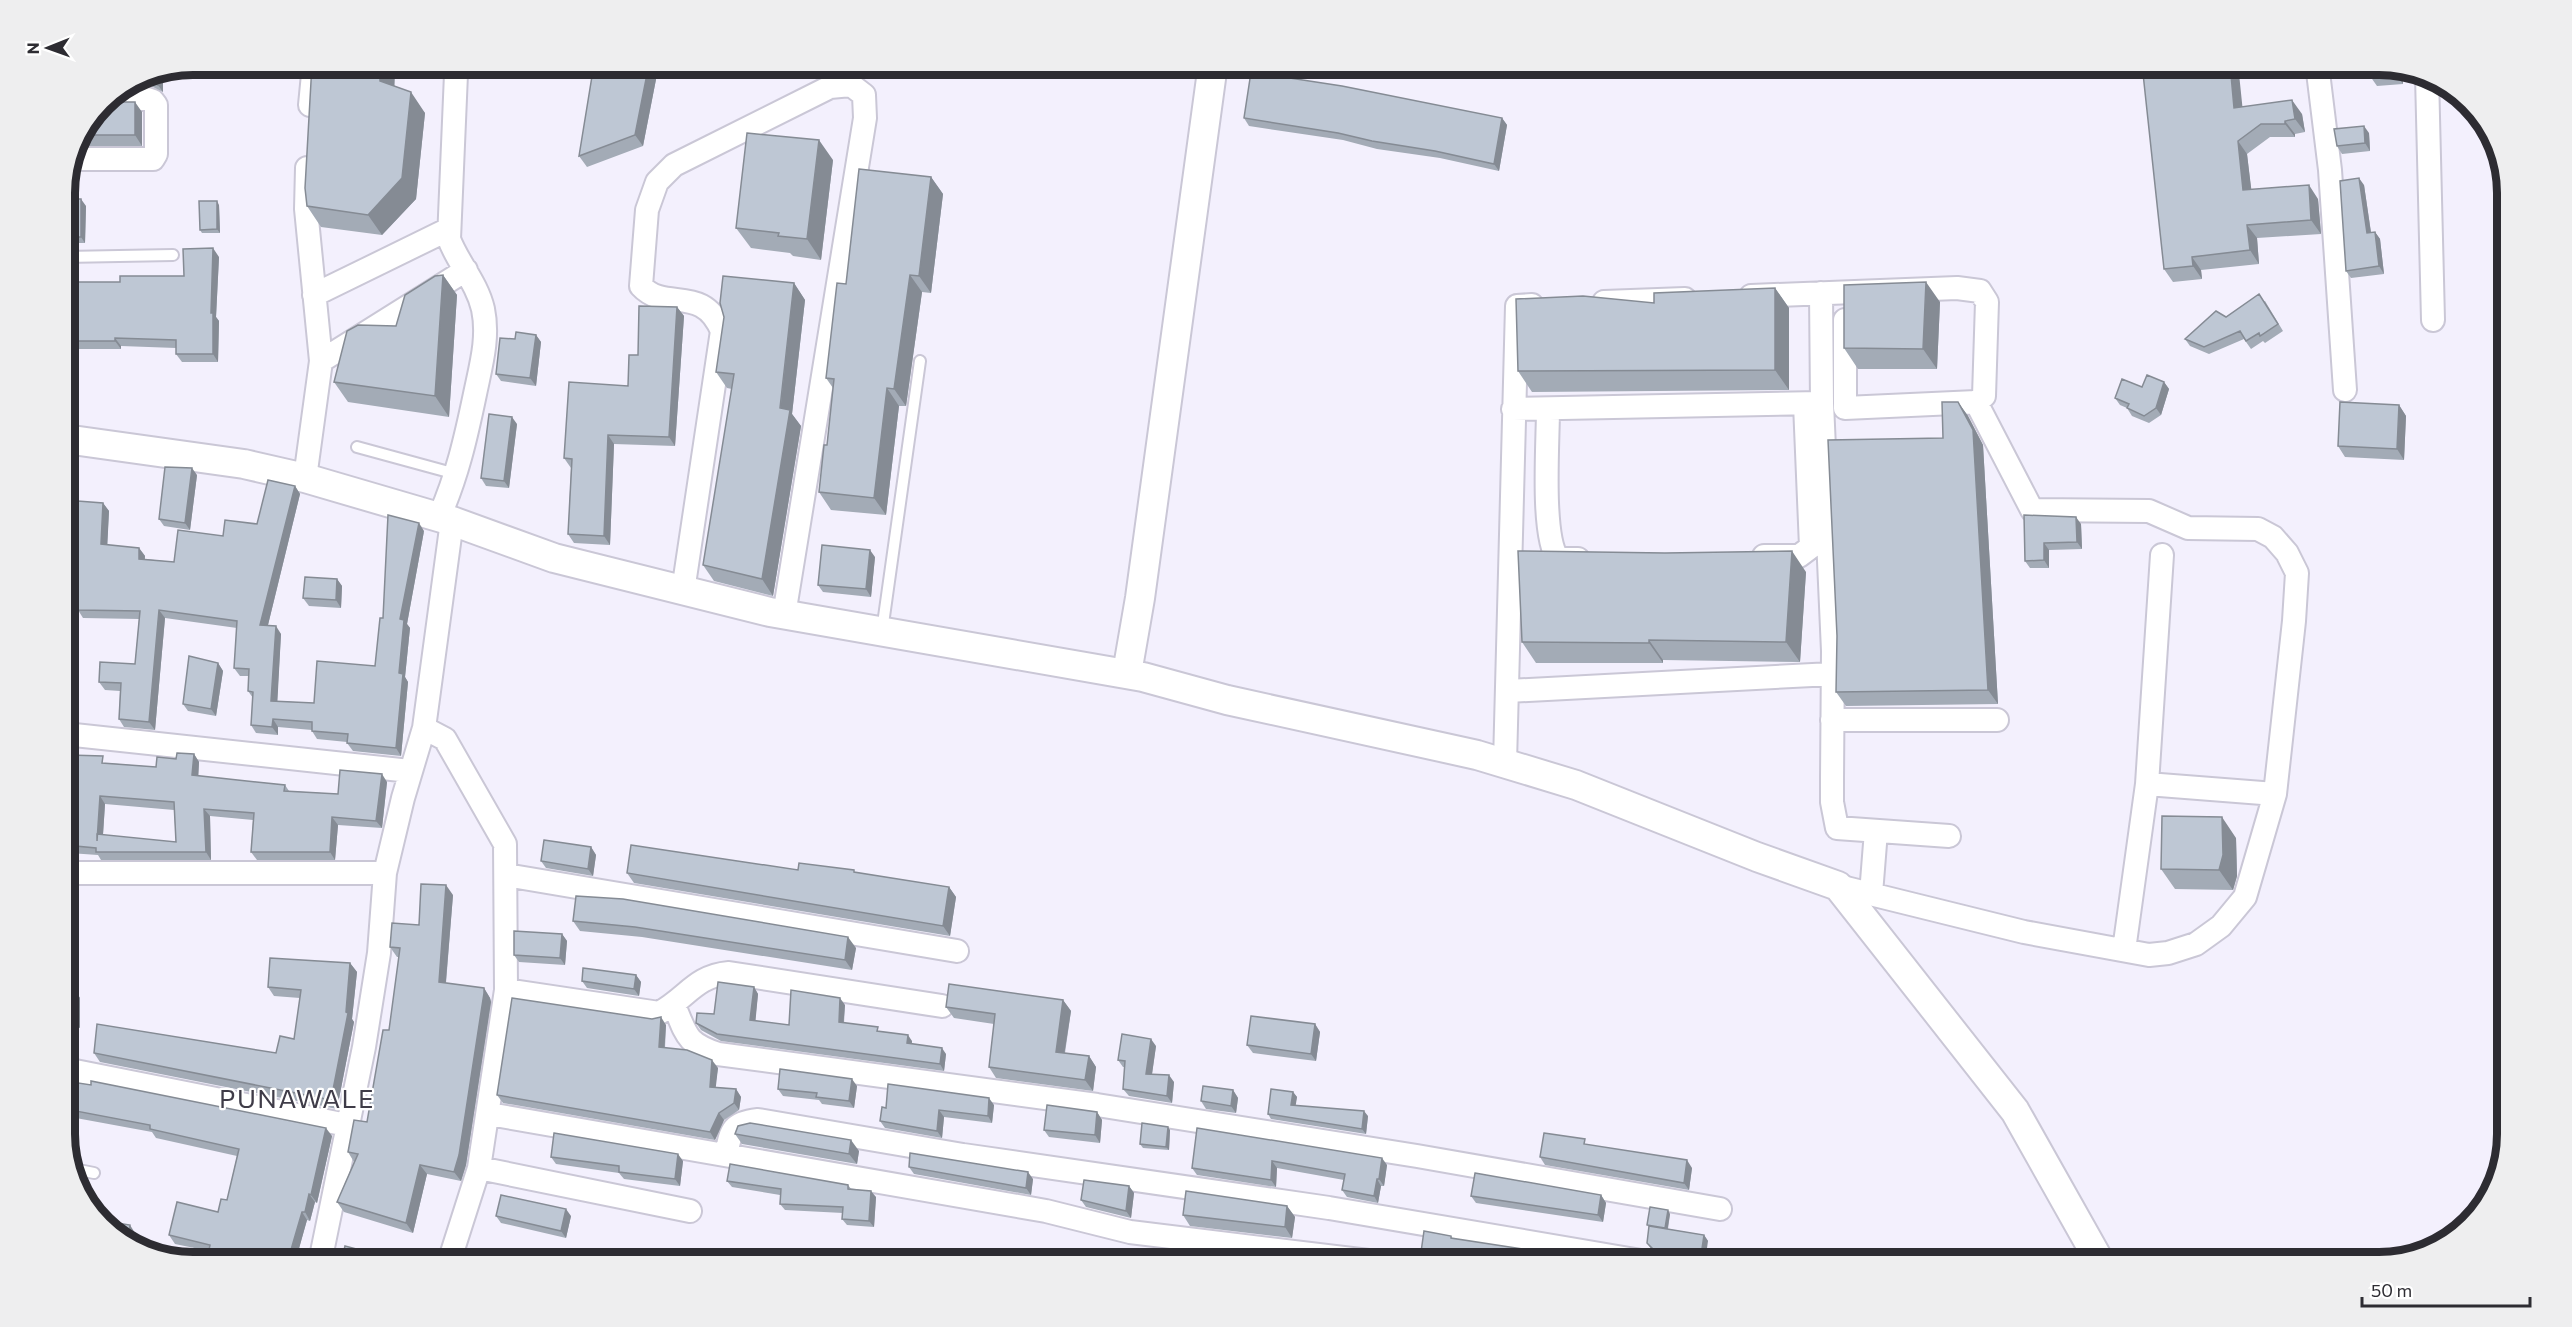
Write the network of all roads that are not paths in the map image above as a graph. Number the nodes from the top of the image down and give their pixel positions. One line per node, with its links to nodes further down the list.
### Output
1 (313, 75): 7 (street)
2 (456, 75): 10 (street)
3 (1211, 75): 40 (street)
4 (2318, 75): 24 (street)
5 (2427, 85): 21 (street)
6 (121, 100): 9 (street)
7 (309, 127)
8 (308, 150): 16 (street)
9 (80, 159)
10 (448, 228): 13 (street); 16 (street)
11 (173, 255): 12 (lane)
12 (75, 257)
13 (466, 270): 22 (street); 31 (street)
14 (1845, 291): 15 (street); 25 (street); 25 (street)
15 (1821, 293): 17 (street); 26 (street)
16 (314, 295): 22 (street)
17 (1728, 297)
18 (1704, 298): 19 (street)
19 (1587, 303)
20 (1552, 304): 27 (street)
21 (2433, 320)
22 (321, 361): 32 (street)
23 (920, 361): 39 (lane)
24 (2345, 390)
25 (1976, 402): 50 (street)
26 (1813, 404): 28 (street); 35 (street); 41 (street)
27 (1513, 409): 28 (street); 42 (street)
28 (1548, 409): 36 (street)
29 (75, 440): 32 (street)
30 (357, 447): 31 (lane)
31 (456, 474): 33 (street)
32 (305, 478): 33 (street)
33 (445, 519): 37 (street); 45 (street)
34 (2162, 555): 49 (street)
35 (1742, 556)
36 (1604, 558)
37 (683, 591): 38 (street); 38 (street)
38 (784, 615): 39 (street)
39 (882, 632): 40 (street)
40 (1126, 673): 47 (street)
41 (1832, 674): 42 (street); 43 (street)
42 (1508, 691): 47 (street)
43 (1832, 720): 44 (street); 51 (street)
44 (1997, 720)
45 (424, 728): 48 (street); 55 (street)
46 (75, 735): 48 (street)
47 (1505, 763): 56 (street)
48 (410, 771): 54 (street)
49 (2147, 784): 50 (street); 58 (street)
50 (2274, 794): 58 (street)
51 (1876, 831): 52 (street); 57 (street)
52 (1949, 836)
53 (75, 873): 54 (street)
54 (385, 873): 65 (street)
55 (506, 875): 59 (street); 60 (street)
56 (1838, 886): 57 (street); 76 (street)
57 (1871, 894): 58 (street)
58 (2124, 950)
59 (957, 951)
60 (506, 990): 61 (street); 64 (street)
61 (674, 1005): 62 (street); 70 (street)
62 (942, 1006)
63 (75, 1072): 65 (street)
64 (489, 1114): 66 (street); 67 (street)
65 (347, 1125): 72 (street)
66 (726, 1155): 74 (street); 75 (street)
67 (479, 1168): 71 (street); 73 (street)
68 (81, 1170): 69 (lane)
69 (93, 1173)
70 (1720, 1209)
71 (690, 1211)
72 (322, 1252)
73 (452, 1252)
74 (1289, 1252)
75 (1583, 1252)
76 (2094, 1252)

